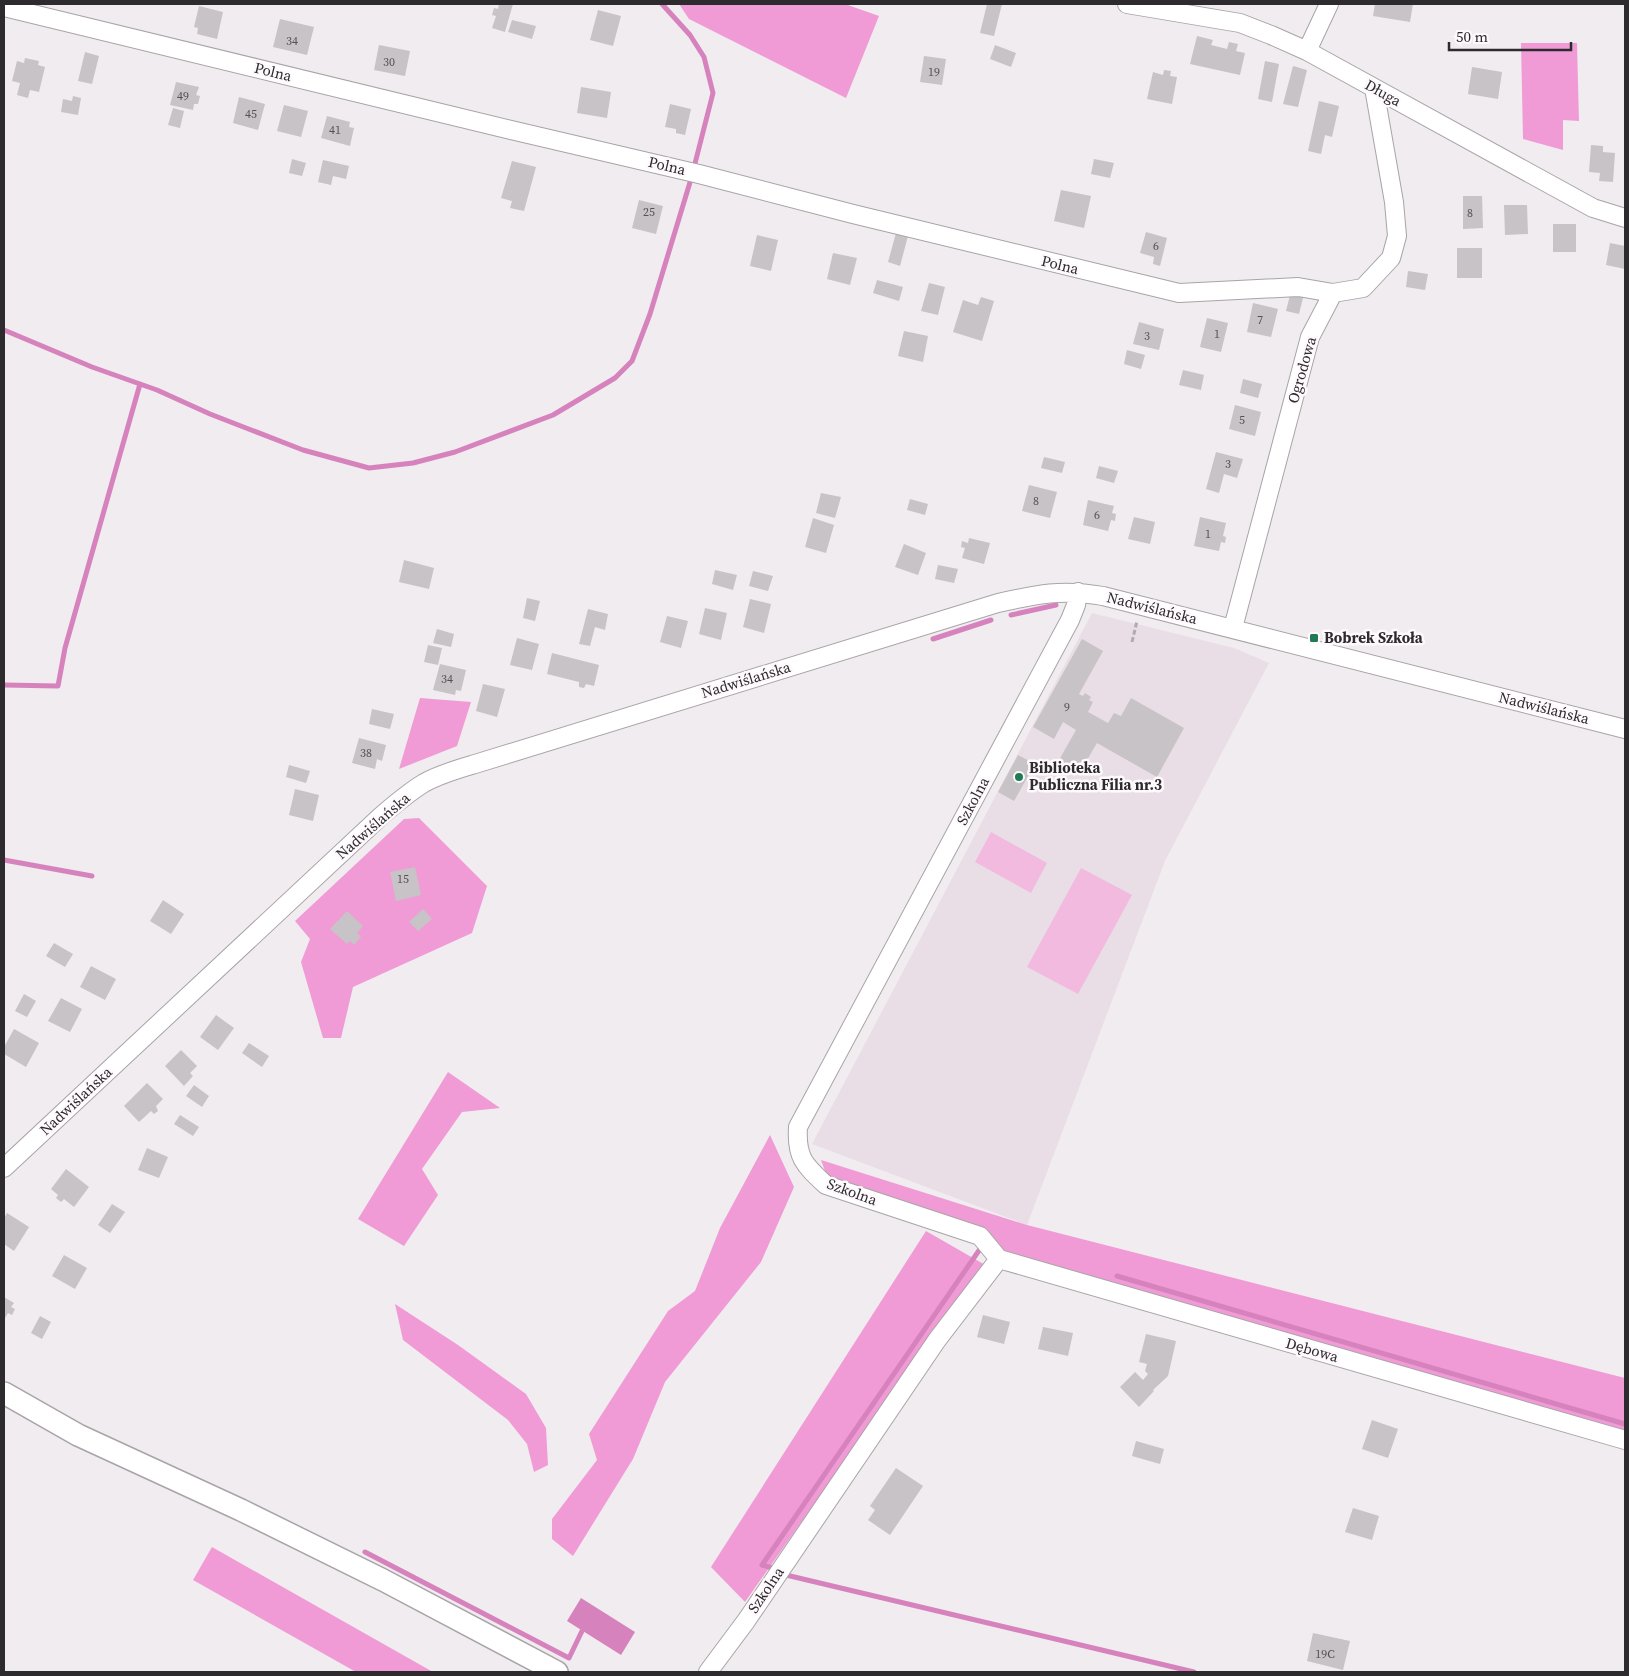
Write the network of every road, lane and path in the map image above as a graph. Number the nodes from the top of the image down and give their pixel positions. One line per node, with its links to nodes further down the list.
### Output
1 (1127, 4): 4 (street, Długa)
2 (1329, 4): 4 (street)
3 (4, 7): 7 (street, Polna)
4 (1307, 52): 5 (street, Długa)
5 (1374, 88): 6 (street, Długa); 7 (street)
6 (1625, 218)
7 (1333, 293): 10 (street, Ogrodowa)
8 (1078, 592): 10 (street, Nadwiślańska); 13 (street, Nadwiślańska); 14 (street, Szkolna)
9 (1136, 624): 11 (path)
10 (1233, 628): 12 (street, Nadwiślańska)
11 (1132, 642)
12 (1625, 729)
13 (4, 1168)
14 (999, 1259): 16 (street, Dębowa); 18 (street, Szkolna)
15 (4, 1393): 17 (main road)
16 (1625, 1440)
17 (557, 1672)
18 (708, 1672)

